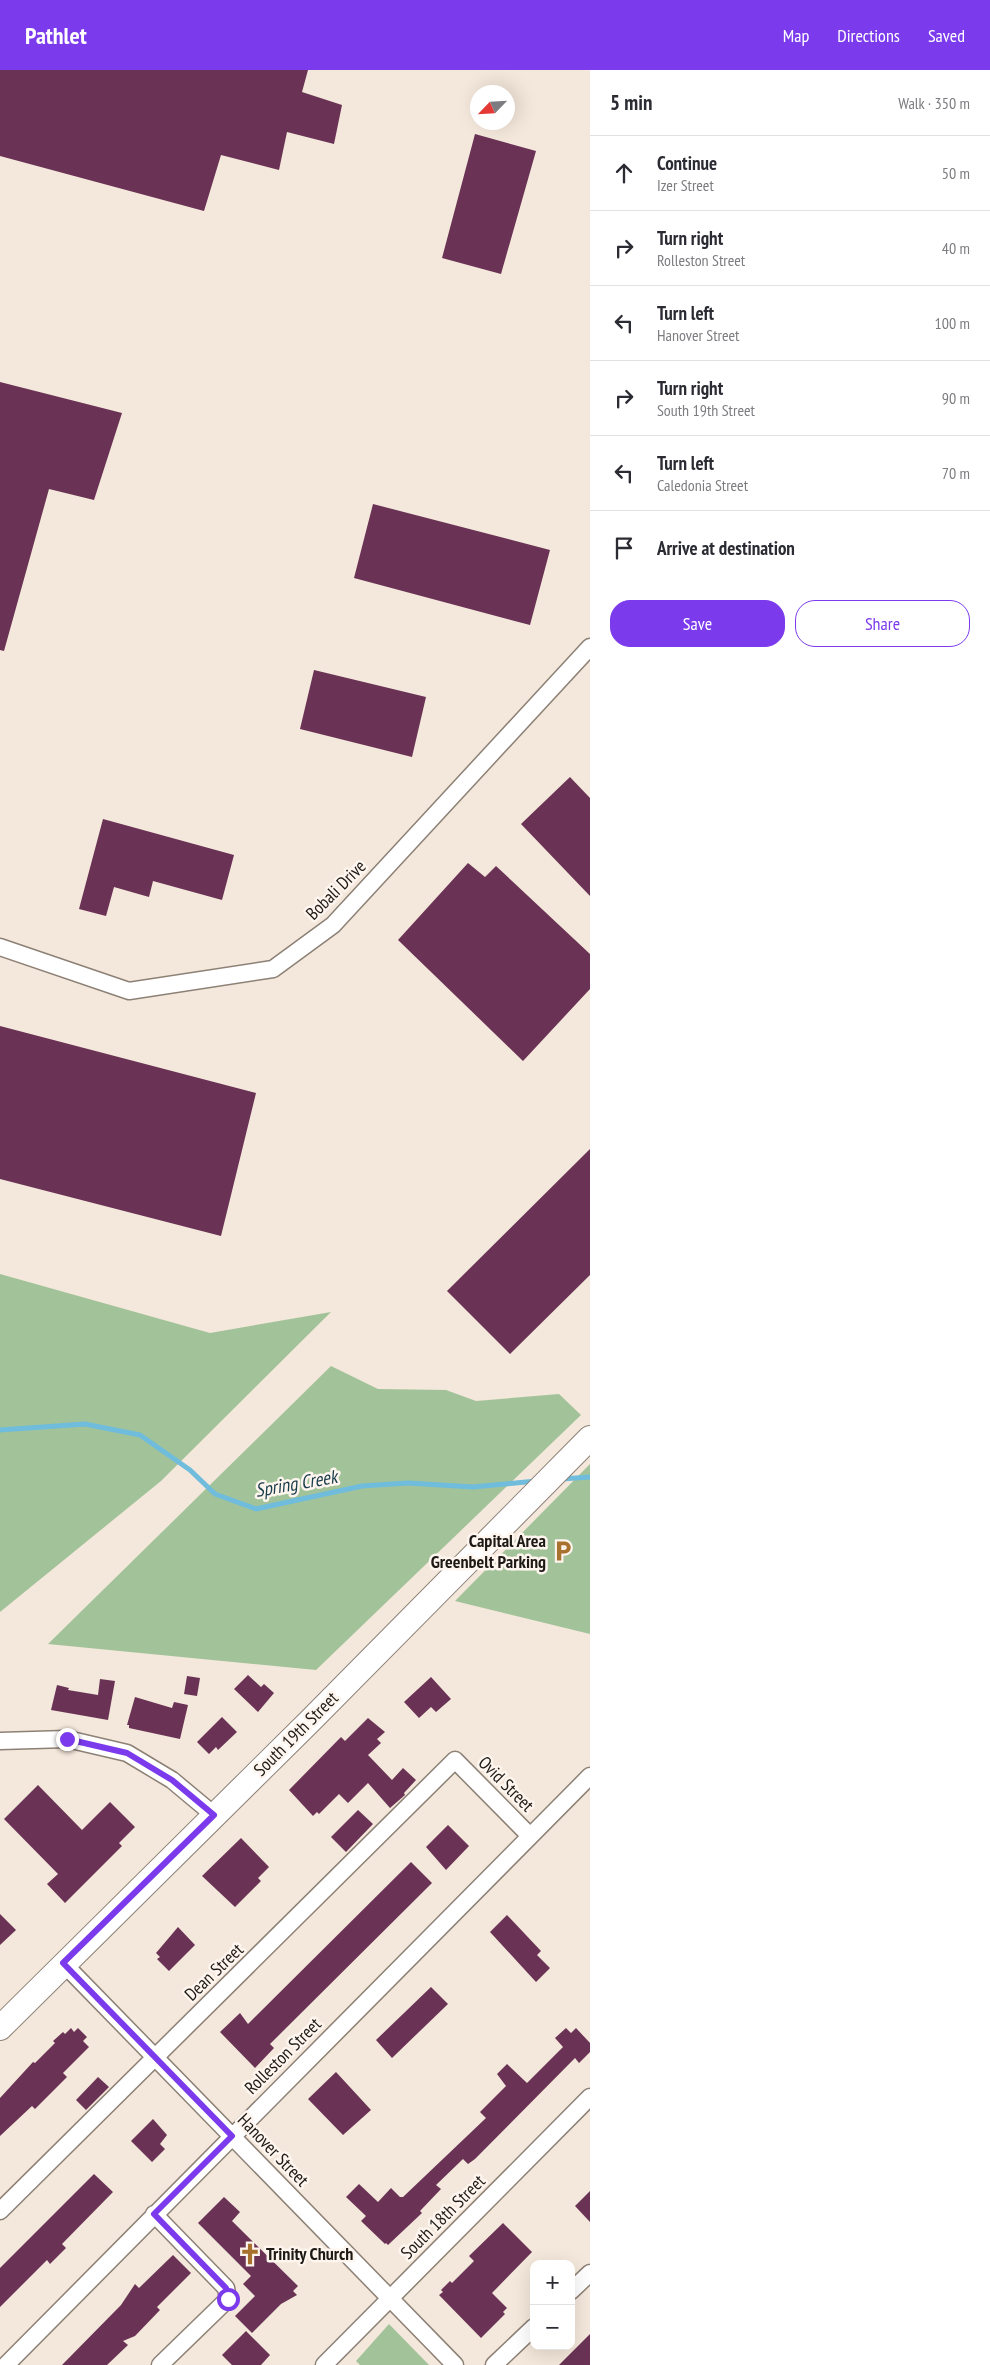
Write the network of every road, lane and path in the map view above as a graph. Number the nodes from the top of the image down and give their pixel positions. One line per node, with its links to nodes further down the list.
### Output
1 (590, 647): 2 (street, Bobali Drive)
2 (0, 947)
3 (590, 1438): 7 (street, South 19th Street)
4 (0, 1741): 7 (street)
5 (455, 1760): 8 (street, Ovid Street); 11 (street, Dean Street)
6 (590, 1776): 8 (street, Rolleston Street)
7 (214, 1815): 9 (street, South 19th Street)
8 (530, 1836): 13 (street, Rolleston Street)
9 (63, 1963): 10 (street, South 19th Street); 11 (street, Hanover Street)
10 (0, 2028)
11 (155, 2057): 13 (street, Hanover Street); 14 (street, Dean Street)
12 (590, 2098): 18 (street, South 18th Street)
13 (232, 2136): 15 (street, Rolleston Street); 18 (street, Hanover Street)
14 (0, 2211)
15 (154, 2214): 20 (street, Rolleston Street); 21 (street)
16 (590, 2273): 17 (street)
17 (575, 2287)
18 (390, 2299): 22 (street, South 18th Street); 23 (street, Hanover Street)
19 (530, 2331): 24 (street)
20 (6, 2365)
21 (160, 2365)
22 (324, 2365)
23 (455, 2365)
24 (494, 2365)

